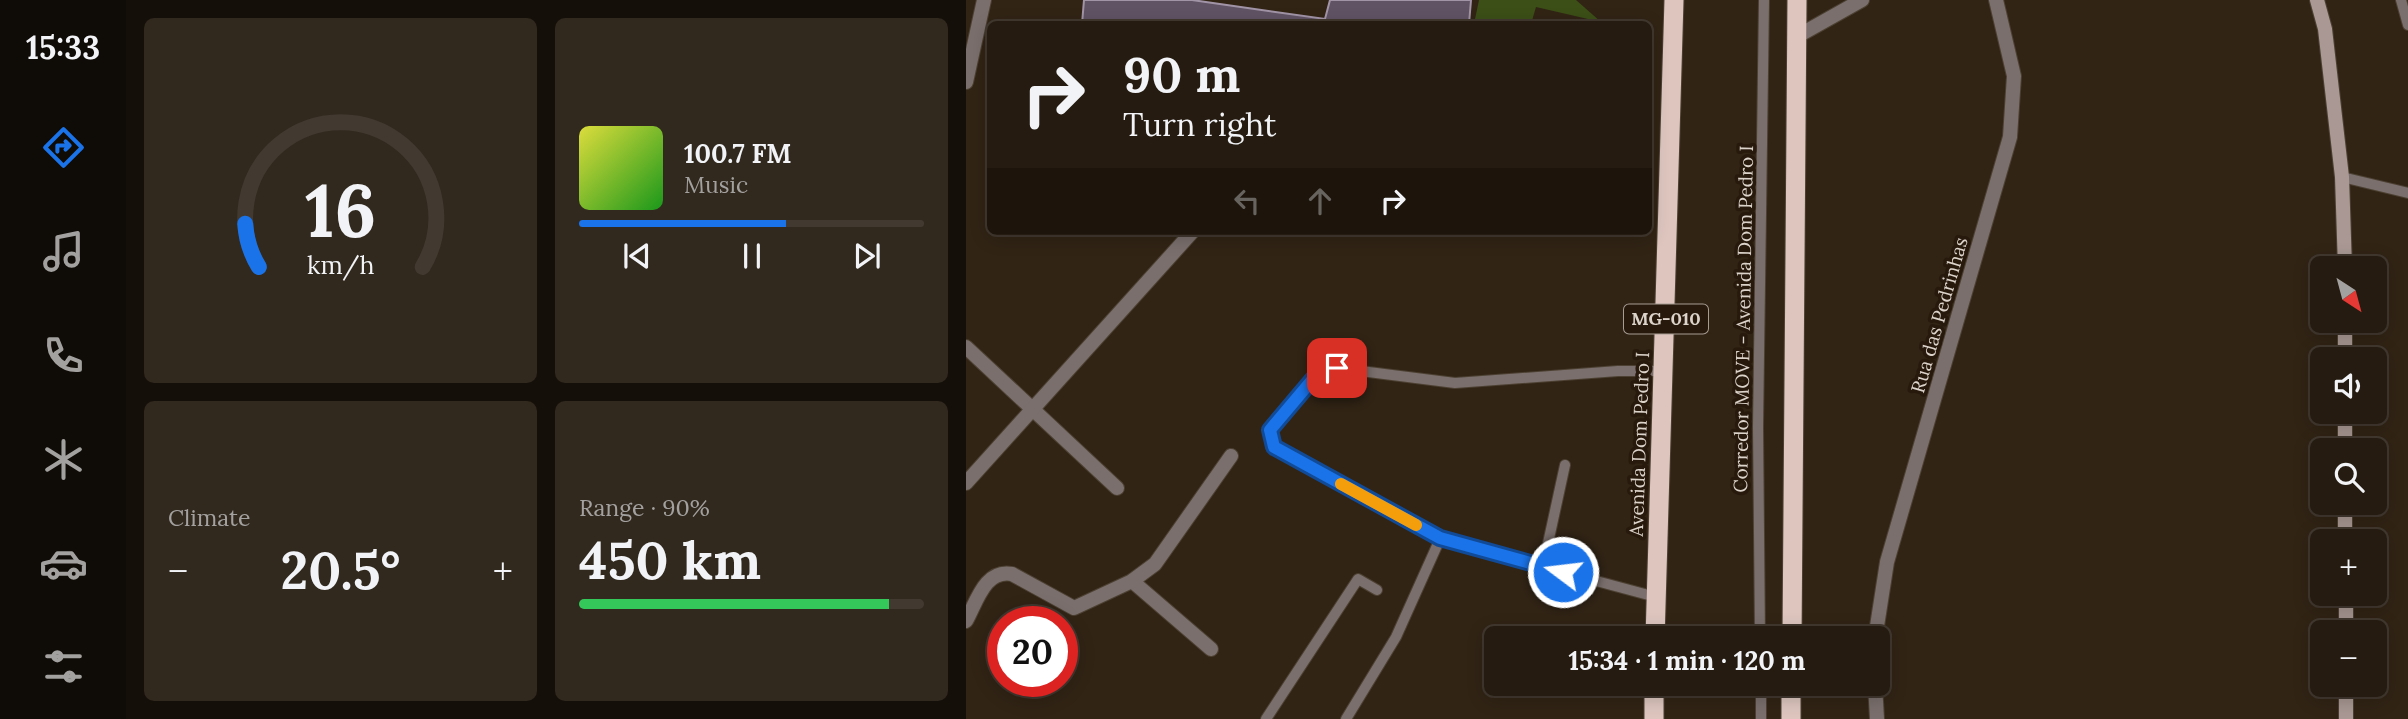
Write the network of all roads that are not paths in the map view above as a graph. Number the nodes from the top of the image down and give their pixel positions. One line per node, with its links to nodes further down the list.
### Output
1 (984, 0): 11 (street)
2 (1674, 0): 17 (highway, Avenida Dom Pedro I / MG-010)
3 (1764, 0): 30 (lane, Corredor MOVE - Avenida Dom Pedro I)
4 (1797, 0): 10 (highway)
5 (1862, 0): 10 (street)
6 (1996, 0): 32 (street, Rua das Pedrinhas)
7 (2317, 0): 12 (main road)
8 (2401, 0): 9 (lane)
9 (2408, 24)
10 (1796, 37): 31 (highway)
11 (966, 82)
12 (2342, 177): 13 (lane); 15 (main road)
13 (2408, 193)
14 (1189, 235): 18 (street)
15 (2345, 256)
16 (966, 347): 18 (street)
17 (1665, 371): 23 (lane); 27 (highway, Avenida Dom Pedro I / MG-010)
18 (1034, 410): 21 (street); 22 (street)
19 (1231, 456): 25 (street)
20 (1565, 465): 24 (lane)
21 (966, 483)
22 (1117, 488)
23 (1440, 538): 24 (lane); 40 (lane)
24 (1543, 566): 27 (lane)
25 (1132, 581): 28 (street); 33 (street)
26 (1377, 590): 39 (lane)
27 (1656, 597): 29 (highway, Avenida Dom Pedro I / MG-010)
28 (966, 621)
29 (1655, 626)
30 (1760, 626)
31 (1792, 626)
32 (1877, 626)
33 (1211, 649)
34 (1654, 696): 41 (highway)
35 (1760, 696): 42 (lane)
36 (1791, 696): 43 (highway)
37 (1876, 696): 44 (street)
38 (2346, 697): 45 (main road)
39 (1266, 719)
40 (1346, 719)
41 (1654, 719)
42 (1761, 719)
43 (1791, 719)
44 (1877, 719)
45 (2346, 719)

